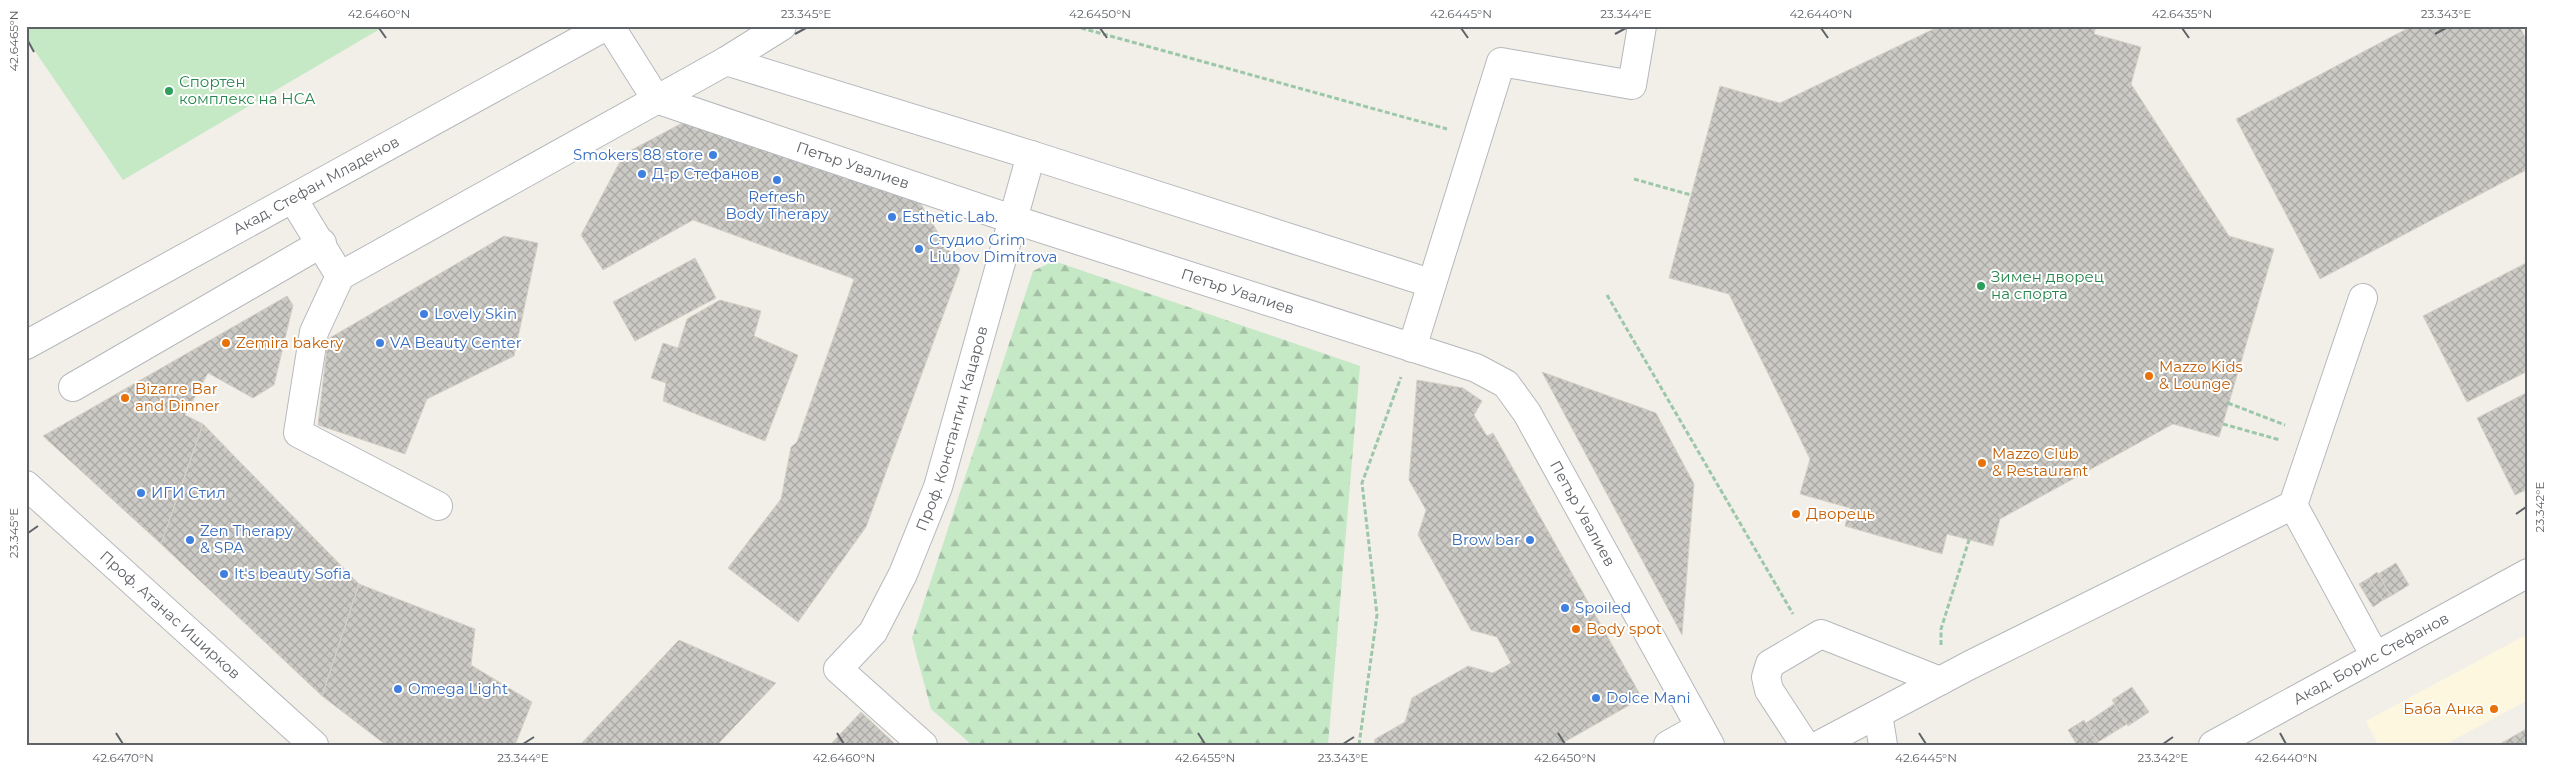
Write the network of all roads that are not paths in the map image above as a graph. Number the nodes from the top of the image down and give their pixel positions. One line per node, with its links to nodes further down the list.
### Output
1 (606, 26): 8 (street, Акад. Стефан Младенов)
2 (610, 26): 6 (street)
3 (782, 26): 5 (street)
4 (1642, 26): 12 (street)
5 (726, 61): 6 (street); 7 (street)
6 (656, 99): 9 (street, Петър Увалиев); 11 (street)
7 (1031, 155): 9 (street, Проф. Константин Кацаров); 12 (street)
8 (293, 199): 10 (street); 14 (street, Акад. Стефан Младенов)
9 (1015, 220): 15 (street, Петър Увалиев); 26 (street, Проф. Константин Кацаров)
10 (322, 243): 11 (street); 16 (street)
11 (340, 276): 18 (street)
12 (1430, 283): 15 (street)
13 (2363, 298): 19 (street)
14 (26, 345)
15 (1412, 348): 24 (street, Петър Увалиев)
16 (73, 387)
17 (26, 485): 25 (street, Проф. Атанас Иширков)
18 (438, 506)
19 (2293, 506): 21 (street); 22 (street)
20 (2528, 573): 21 (street, Акад. Борис Стефанов)
21 (2375, 656): 31 (street, Акад. Борис Стефанов)
22 (1940, 681): 23 (street); 28 (street)
23 (1878, 714): 29 (street); 30 (street)
24 (1705, 736): 27 (street)
25 (314, 745)
26 (924, 745)
27 (1668, 745)
28 (1805, 745)
29 (1820, 745)
30 (1883, 745)
31 (2213, 745)

